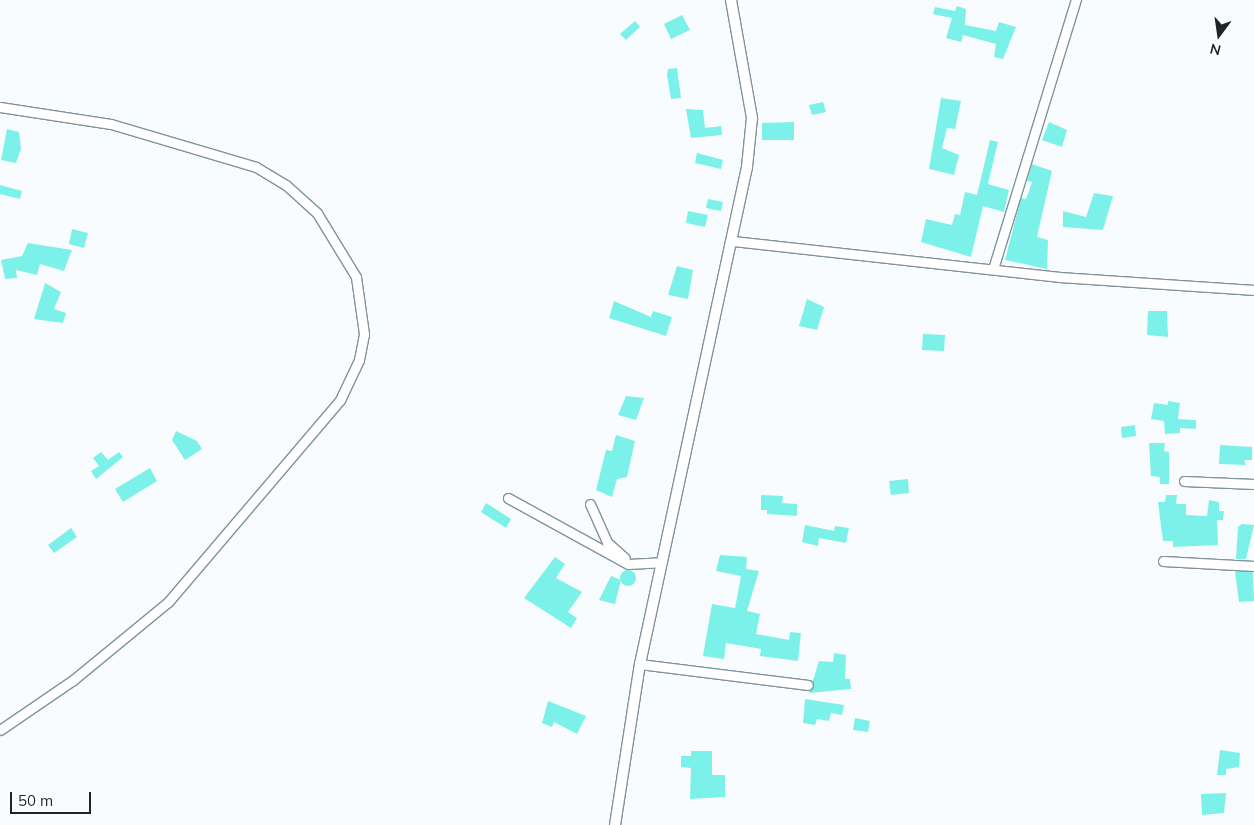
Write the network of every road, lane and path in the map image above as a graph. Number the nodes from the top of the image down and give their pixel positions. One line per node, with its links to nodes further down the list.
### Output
1 (731, 0): 4 (street)
2 (1076, 0): 5 (street)
3 (0, 107): 17 (street)
4 (732, 241): 5 (street); 12 (street)
5 (993, 269): 6 (street)
6 (1254, 290)
7 (1184, 480): 8 (street)
8 (1254, 484)
9 (508, 498): 13 (street)
10 (590, 504): 13 (street)
11 (1163, 561): 14 (street)
12 (661, 562): 13 (street); 15 (street)
13 (641, 566)
14 (1254, 566)
15 (640, 664): 16 (street); 18 (street)
16 (808, 685)
17 (0, 730)
18 (615, 825)

